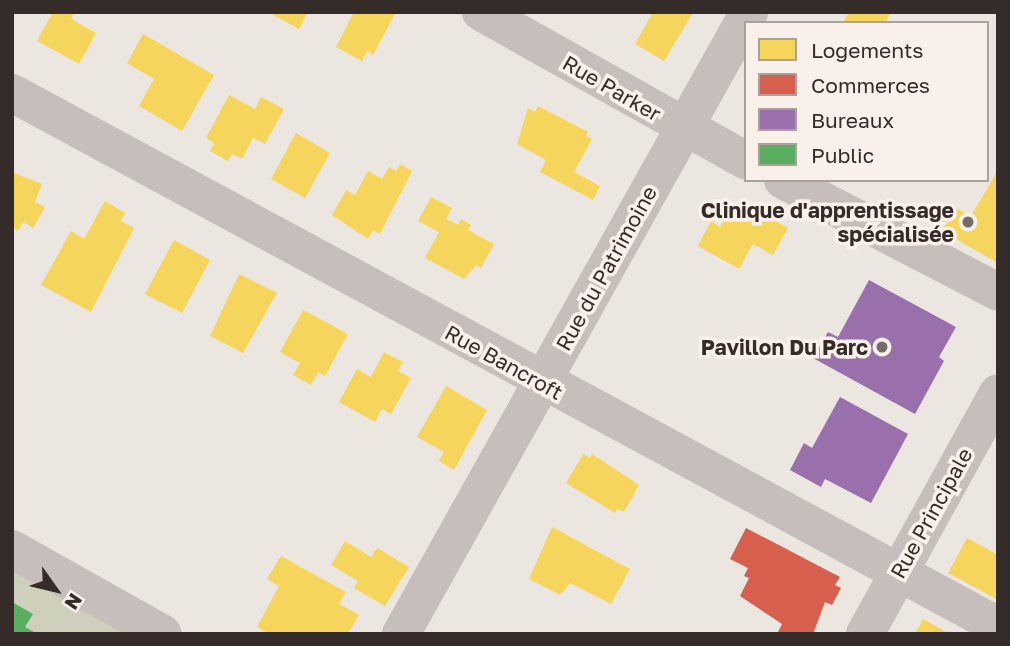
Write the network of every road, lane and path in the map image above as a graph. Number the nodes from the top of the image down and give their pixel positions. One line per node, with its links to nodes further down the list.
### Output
1 (481, 12): 4 (street, Rue Parker)
2 (749, 12): 4 (street, Rue du Patrimoine)
3 (12, 93): 8 (street, Rue Bancroft)
4 (684, 129): 5 (street, Rue Parker); 8 (street, Rue du Patrimoine)
5 (744, 160)
6 (787, 182): 7 (street)
7 (998, 292)
8 (541, 383): 11 (street, Rue Bancroft); 14 (street, Rue du Patrimoine)
9 (998, 393): 11 (street, Rue Principale)
10 (12, 549): 13 (street)
11 (898, 573): 12 (street, Rue Bancroft); 15 (street, Rue Principale)
12 (998, 626)
13 (146, 630)
14 (401, 634)
15 (865, 634)

